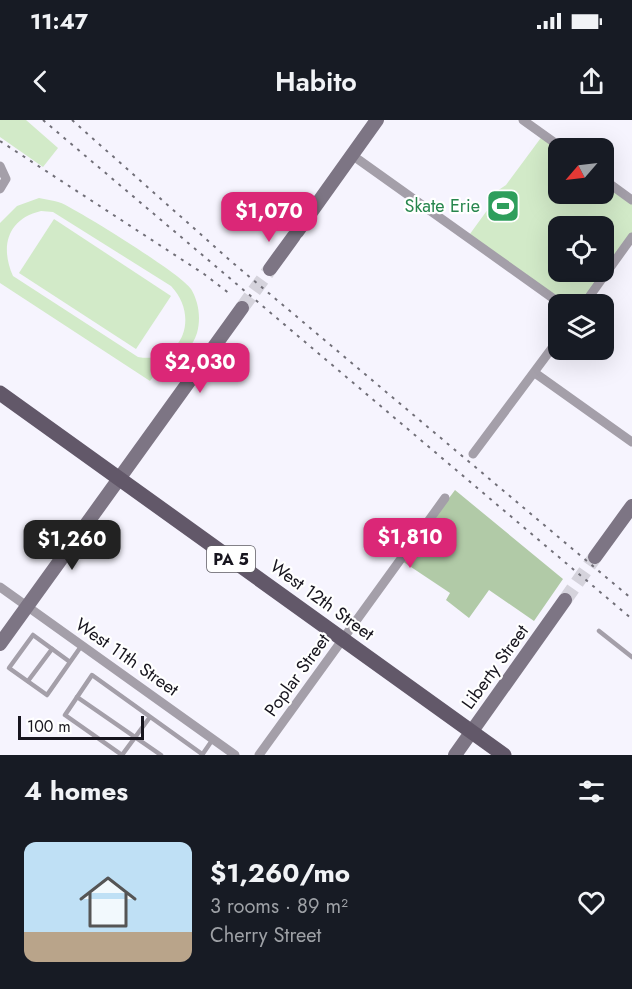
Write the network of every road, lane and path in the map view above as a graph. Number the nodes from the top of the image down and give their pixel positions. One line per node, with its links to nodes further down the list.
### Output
1 (377, 120): 4 (street)
2 (523, 120): 3 (street)
3 (548, 138)
4 (352, 155): 10 (street); 12 (street)
5 (0, 166): 7 (street)
6 (614, 187): 8 (street)
7 (0, 189)
8 (632, 200)
9 (632, 237): 11 (street)
10 (270, 269)
11 (591, 294)
12 (548, 295)
13 (242, 308): 19 (street)
14 (548, 354): 15 (street)
15 (535, 373): 17 (street); 18 (street)
16 (0, 393): 19 (main road, West 12th Street / PA 5)
17 (632, 441)
18 (473, 454)
19 (119, 479): 25 (street); 27 (main road, West 12th Street / PA 5)
20 (446, 498): 27 (street, Poplar Street)
21 (632, 506): 22 (street)
22 (596, 557)
23 (0, 587): 25 (street, West 11th Street)
24 (565, 600): 36 (street, Liberty Street)
25 (27, 606): 28 (street); 29 (street, West 11th Street)
26 (599, 631): 31 (lane)
27 (343, 639): 36 (main road, West 12th Street / PA 5); 42 (street, Poplar Street)
28 (0, 644)
29 (82, 645): 32 (lane); 38 (street, West 11th Street)
30 (52, 649): 32 (lane); 33 (lane); 33 (lane)
31 (632, 657)
32 (70, 662): 33 (lane)
33 (28, 681)
34 (77, 697): 35 (lane); 37 (lane); 37 (lane)
35 (150, 717): 37 (lane); 40 (lane)
36 (471, 732): 43 (street, Liberty Street); 44 (main road, West 12th Street / PA 5)
37 (135, 737): 39 (lane)
38 (213, 739): 40 (lane); 41 (street, West 11th Street)
39 (161, 755)
40 (202, 755)
41 (235, 755)
42 (259, 755)
43 (454, 755)
44 (504, 755)

